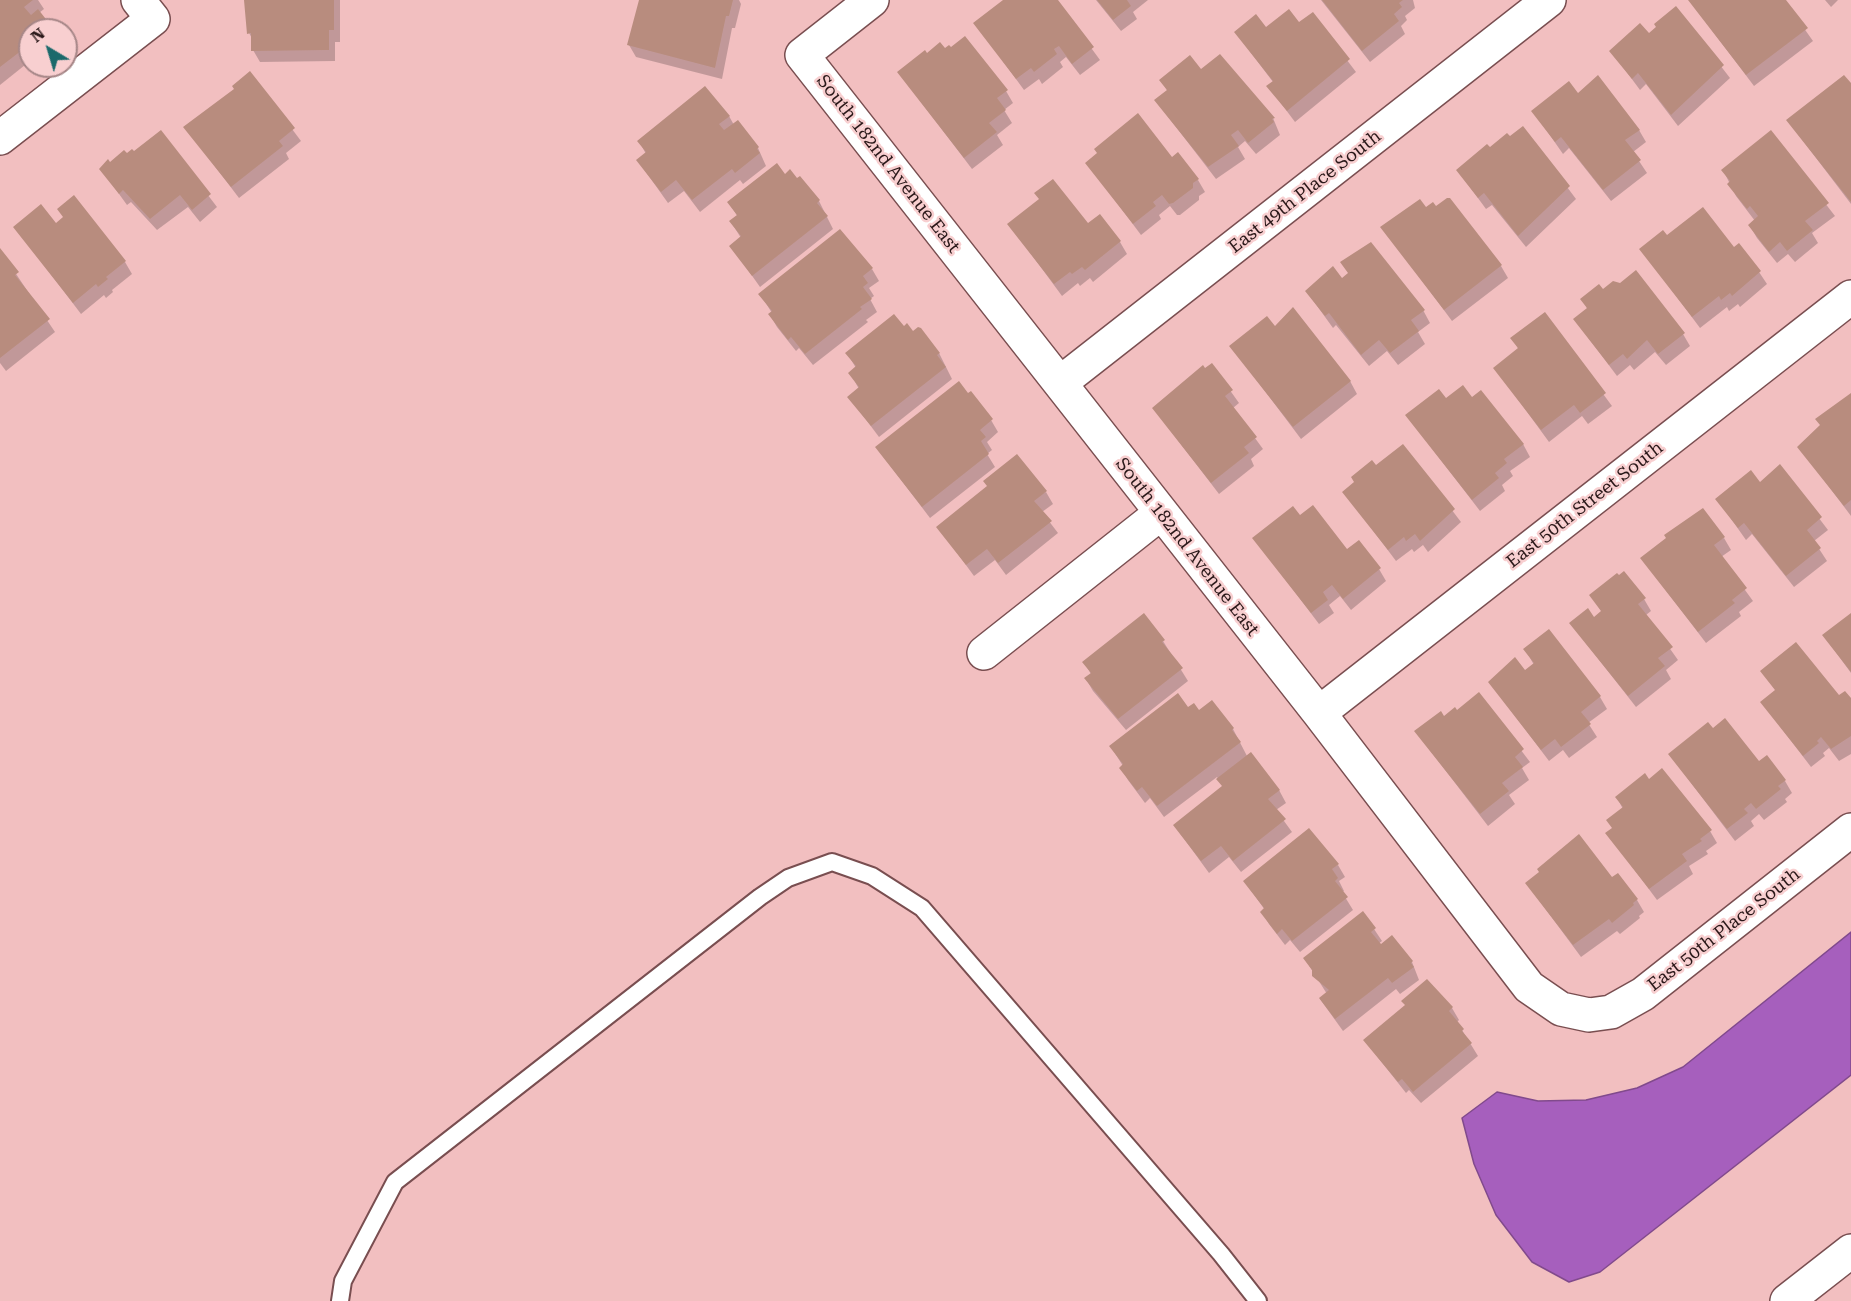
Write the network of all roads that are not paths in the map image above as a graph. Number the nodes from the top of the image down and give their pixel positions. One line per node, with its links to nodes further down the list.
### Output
1 (872, 0): 6 (street, South 182nd Avenue East)
2 (1549, 0): 6 (street, East 49th Place South)
3 (146, 9): 4 (street)
4 (0, 138)
5 (1851, 297): 9 (street, East 50th Street South)
6 (1060, 384): 7 (street, South 182nd Avenue East)
7 (1161, 513): 8 (street); 9 (street, South 182nd Avenue East)
8 (984, 653)
9 (1319, 713): 11 (street, South 182nd Avenue East)
10 (1851, 830): 11 (street, East 50th Place South)
11 (1590, 1015)
12 (1851, 1251): 15 (street)
13 (340, 1301): 14 (lane)
14 (1258, 1301)
15 (1787, 1301)

